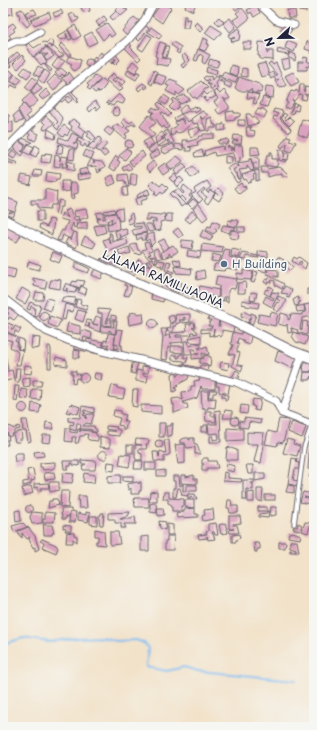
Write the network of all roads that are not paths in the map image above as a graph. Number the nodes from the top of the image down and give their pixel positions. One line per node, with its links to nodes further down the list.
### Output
1 (154, 3): 6 (street)
2 (258, 3): 3 (street)
3 (294, 25)
4 (40, 32): 5 (street)
5 (3, 47)
6 (3, 152)
7 (3, 219): 9 (street, LÀLANA RAMILIJAONA)
8 (3, 298): 11 (street)
9 (302, 355): 10 (street, LÀLANA RAMILIJAONA); 11 (street)
10 (314, 359)
11 (282, 413): 12 (street)
12 (313, 425): 13 (lane)
13 (294, 524)

